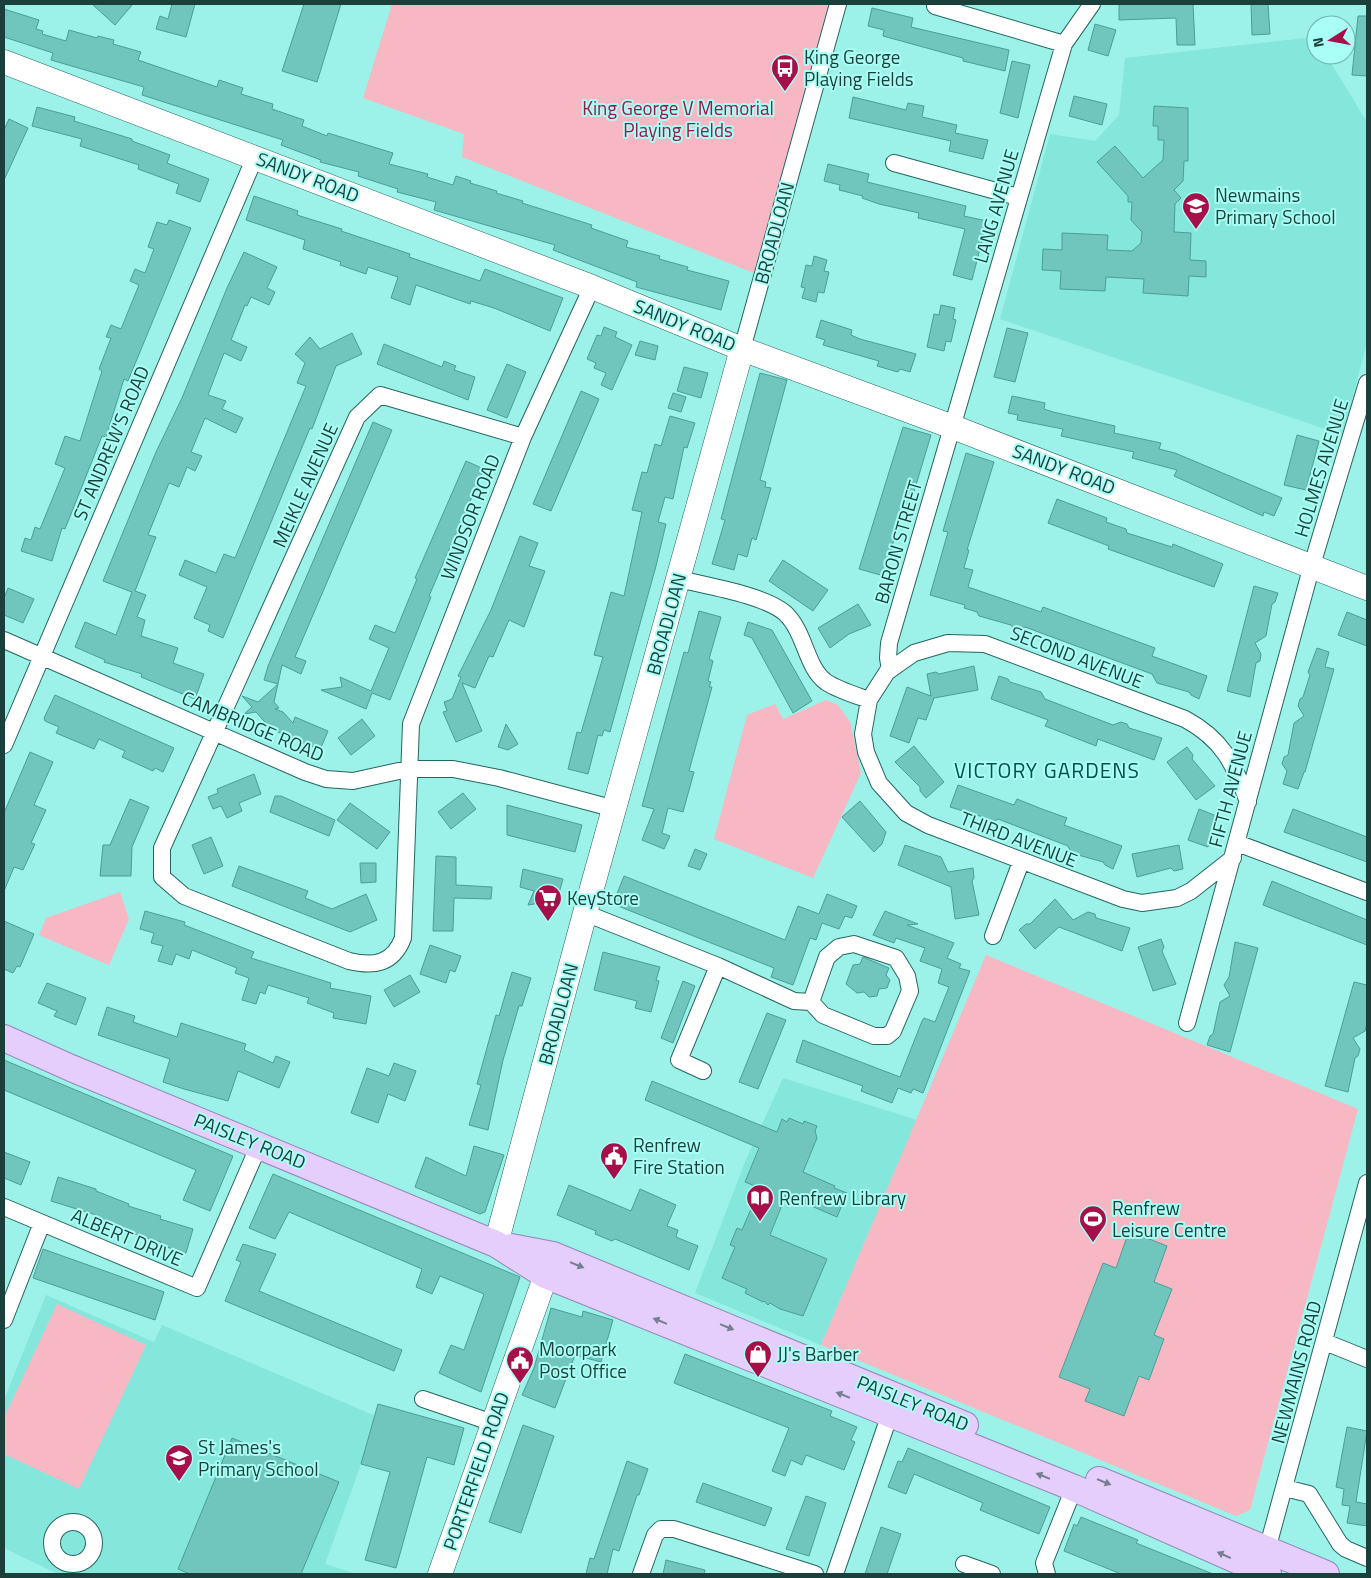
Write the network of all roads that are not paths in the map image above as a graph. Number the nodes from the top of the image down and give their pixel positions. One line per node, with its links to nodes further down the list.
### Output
1 (838, 4): 10 (street, BROADLOAN)
2 (1092, 4): 4 (street, LANG AVENUE)
3 (935, 6): 4 (street)
4 (1064, 44): 8 (street, LANG AVENUE)
5 (4, 62): 6 (main road, SANDY ROAD)
6 (255, 157): 9 (main road, SANDY ROAD); 18 (street, ST ANDREW'S ROAD)
7 (894, 163): 8 (street)
8 (1018, 197): 12 (street, LANG AVENUE)
9 (592, 287): 10 (main road, SANDY ROAD); 13 (street, WINDSOR ROAD)
10 (742, 349): 12 (main road, SANDY ROAD); 15 (main road, BROADLOAN)
11 (1367, 382): 14 (street, HOLMES AVENUE)
12 (953, 427): 14 (main road, SANDY ROAD); 19 (street, BARON STREET)
13 (523, 437): 21 (street, MEIKLE AVENUE); 23 (street, WINDSOR ROAD)
14 (1312, 564): 16 (main road, SANDY ROAD); 24 (street, FIFTH AVENUE)
15 (679, 579): 20 (street); 25 (main road, BROADLOAN)
16 (1367, 588)
17 (4, 640): 18 (street, CAMBRIDGE ROAD)
18 (41, 657): 21 (street, CAMBRIDGE ROAD); 22 (street, ST ANDREW'S ROAD)
19 (890, 670): 20 (street, SECOND AVENUE); 24 (street, SECOND AVENUE)
20 (869, 700): 27 (street, THIRD AVENUE)
21 (215, 733): 23 (street, CAMBRIDGE ROAD); 23 (street, WINDSOR ROAD)
22 (4, 745)
23 (408, 769): 25 (street, CAMBRIDGE ROAD)
24 (1248, 802): 26 (street, FIFTH AVENUE)
25 (615, 809): 29 (main road, BROADLOAN)
26 (1235, 851): 27 (street, THIRD AVENUE); 28 (street); 33 (street, FIFTH AVENUE)
27 (1021, 862): 30 (street)
28 (1367, 892)
29 (585, 914): 31 (street); 40 (main road, BROADLOAN)
30 (992, 936)
31 (718, 966): 32 (street); 35 (street)
32 (811, 1002): 32 (street)
33 (1187, 1023)
34 (4, 1038): 36 (main road, PAISLEY ROAD)
35 (703, 1071)
36 (259, 1145): 39 (street, ALBERT DRIVE); 40 (main road, PAISLEY ROAD)
37 (1367, 1183): 43 (street, NEWMAINS ROAD)
38 (4, 1207): 39 (street, ALBERT DRIVE)
39 (42, 1223): 42 (street, ALBERT DRIVE)
40 (496, 1244): 41 (main road, PAISLEY ROAD)
41 (549, 1265): 45 (main road, PAISLEY ROAD, one-way to 45); 47 (main road, PAISLEY ROAD, one-way to 41); 48 (main road, PORTERFIELD ROAD)
42 (4, 1320)
43 (1325, 1342): 44 (street); 50 (street, NEWMAINS ROAD)
44 (1367, 1359)
45 (881, 1390): 47 (street); 53 (main road, PAISLEY ROAD, one-way to 53)
46 (423, 1400): 48 (street)
47 (890, 1414): 49 (main road, PAISLEY ROAD, one-way to 47); 57 (street)
48 (493, 1423): 54 (main road, PORTERFIELD ROAD)
49 (1074, 1488): 53 (main road, PAISLEY ROAD, one-way to 49); 59 (street)
50 (1285, 1488): 51 (street); 53 (street, NEWMAINS ROAD)
51 (1367, 1558)
52 (964, 1564): 58 (street)
53 (1265, 1565): 60 (main road, PAISLEY ROAD)
54 (440, 1574)
55 (641, 1574): 56 (street)
56 (815, 1574)
57 (835, 1574)
58 (992, 1574)
59 (1047, 1574)
60 (1326, 1574)

